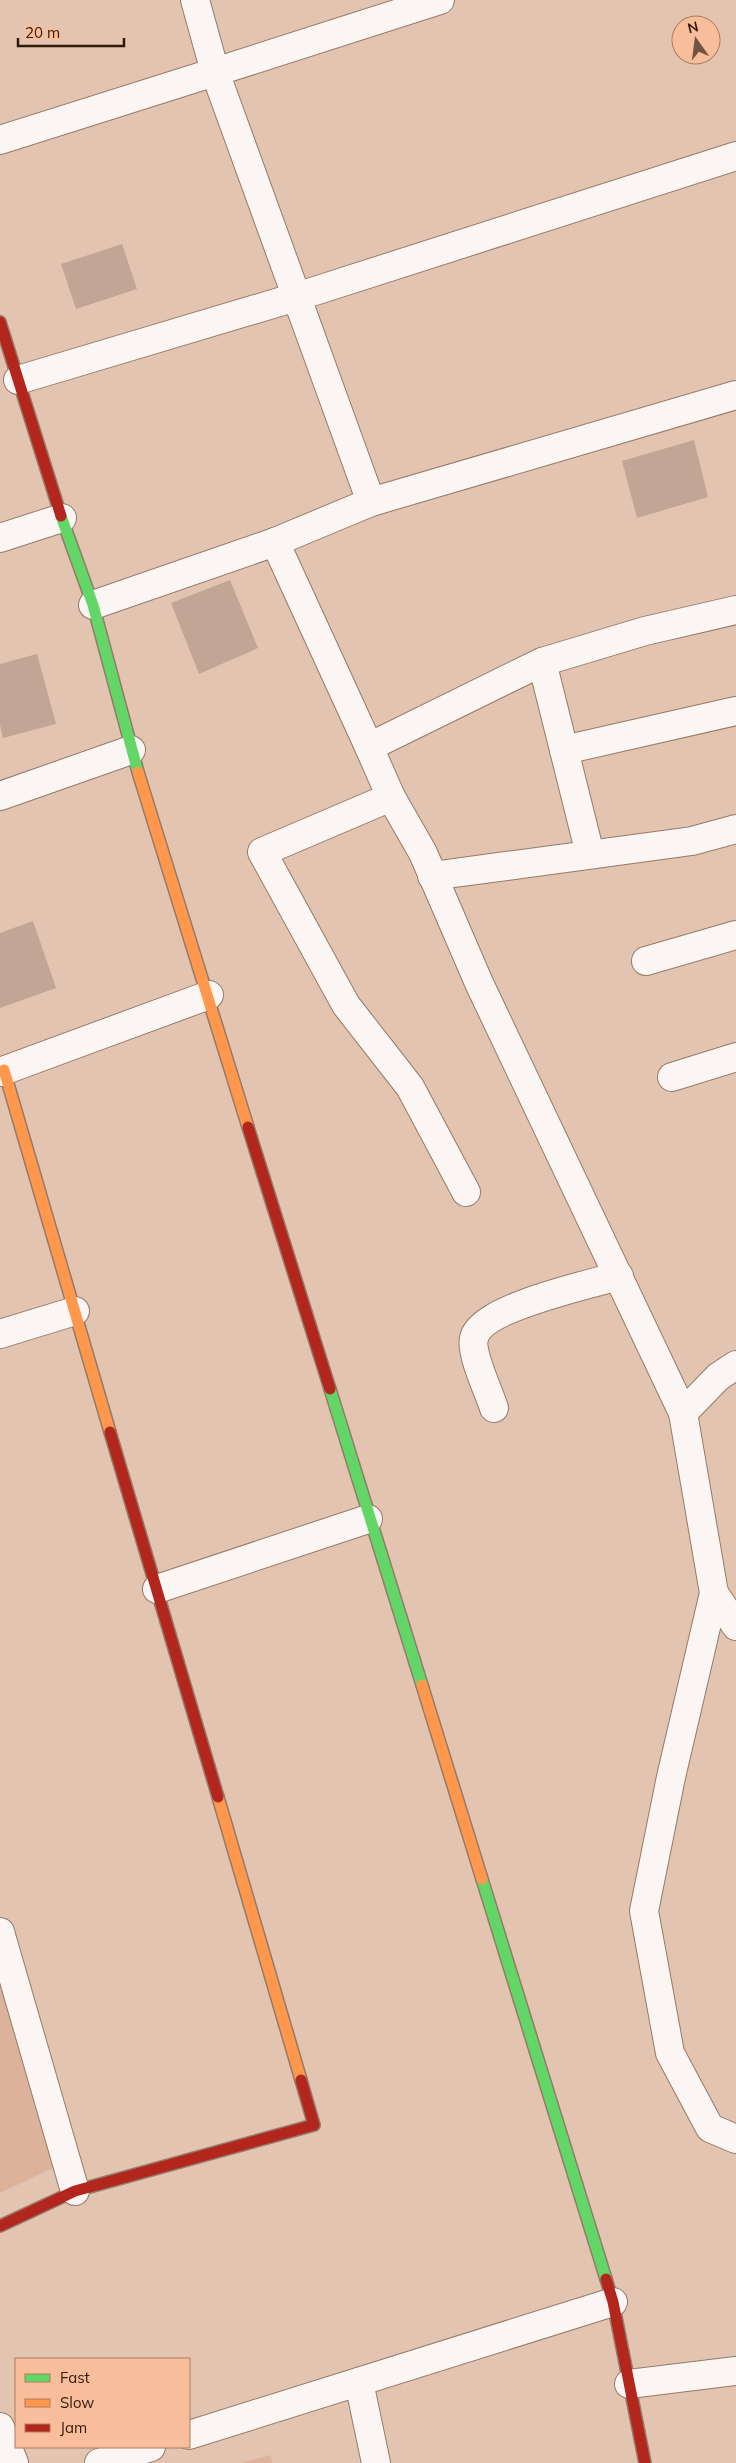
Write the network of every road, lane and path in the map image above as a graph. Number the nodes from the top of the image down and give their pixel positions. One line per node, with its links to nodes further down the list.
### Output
1 (195, 0): 3 (street)
2 (440, 0): 3 (street)
3 (215, 72): 4 (street); 6 (street)
4 (0, 140)
5 (736, 156): 6 (street)
6 (296, 297): 8 (street); 10 (street)
7 (0, 322): 8 (street)
8 (18, 380): 11 (street)
9 (736, 395): 10 (street)
10 (371, 502): 13 (street)
11 (62, 518): 12 (street); 14 (street)
12 (0, 538)
13 (275, 542): 14 (street); 18 (street)
14 (93, 605): 19 (street)
15 (736, 610): 16 (street)
16 (542, 662): 18 (street); 20 (street)
17 (736, 711): 20 (street)
18 (369, 747): 22 (street)
19 (131, 750): 21 (street); 28 (street)
20 (564, 750): 24 (street)
21 (0, 796)
22 (391, 797): 25 (street); 32 (street)
23 (736, 829): 24 (street)
24 (590, 854): 25 (street)
25 (432, 876): 33 (street)
26 (736, 935): 27 (street)
27 (646, 961)
28 (209, 995): 30 (street); 39 (street)
29 (736, 1057): 31 (street)
30 (2, 1071): 34 (street)
31 (672, 1077)
32 (466, 1192)
33 (619, 1276): 37 (street); 38 (street)
34 (75, 1311): 35 (street); 40 (street)
35 (0, 1334)
36 (736, 1365): 38 (street)
37 (494, 1408)
38 (683, 1413): 41 (street)
39 (368, 1520): 40 (street); 47 (street)
40 (157, 1589): 45 (street)
41 (714, 1593): 42 (street); 44 (street)
42 (736, 1626)
43 (0, 1932): 45 (street)
44 (736, 2139)
45 (75, 2191): 46 (street)
46 (0, 2226)
47 (613, 2302): 49 (street); 50 (street)
48 (736, 2370): 50 (street)
49 (359, 2382): 52 (street); 56 (street)
50 (630, 2384): 57 (street)
51 (0, 2427): 54 (street)
52 (190, 2435)
53 (148, 2448): 55 (street)
54 (14, 2463)
55 (99, 2463)
56 (376, 2463)
57 (646, 2463)

